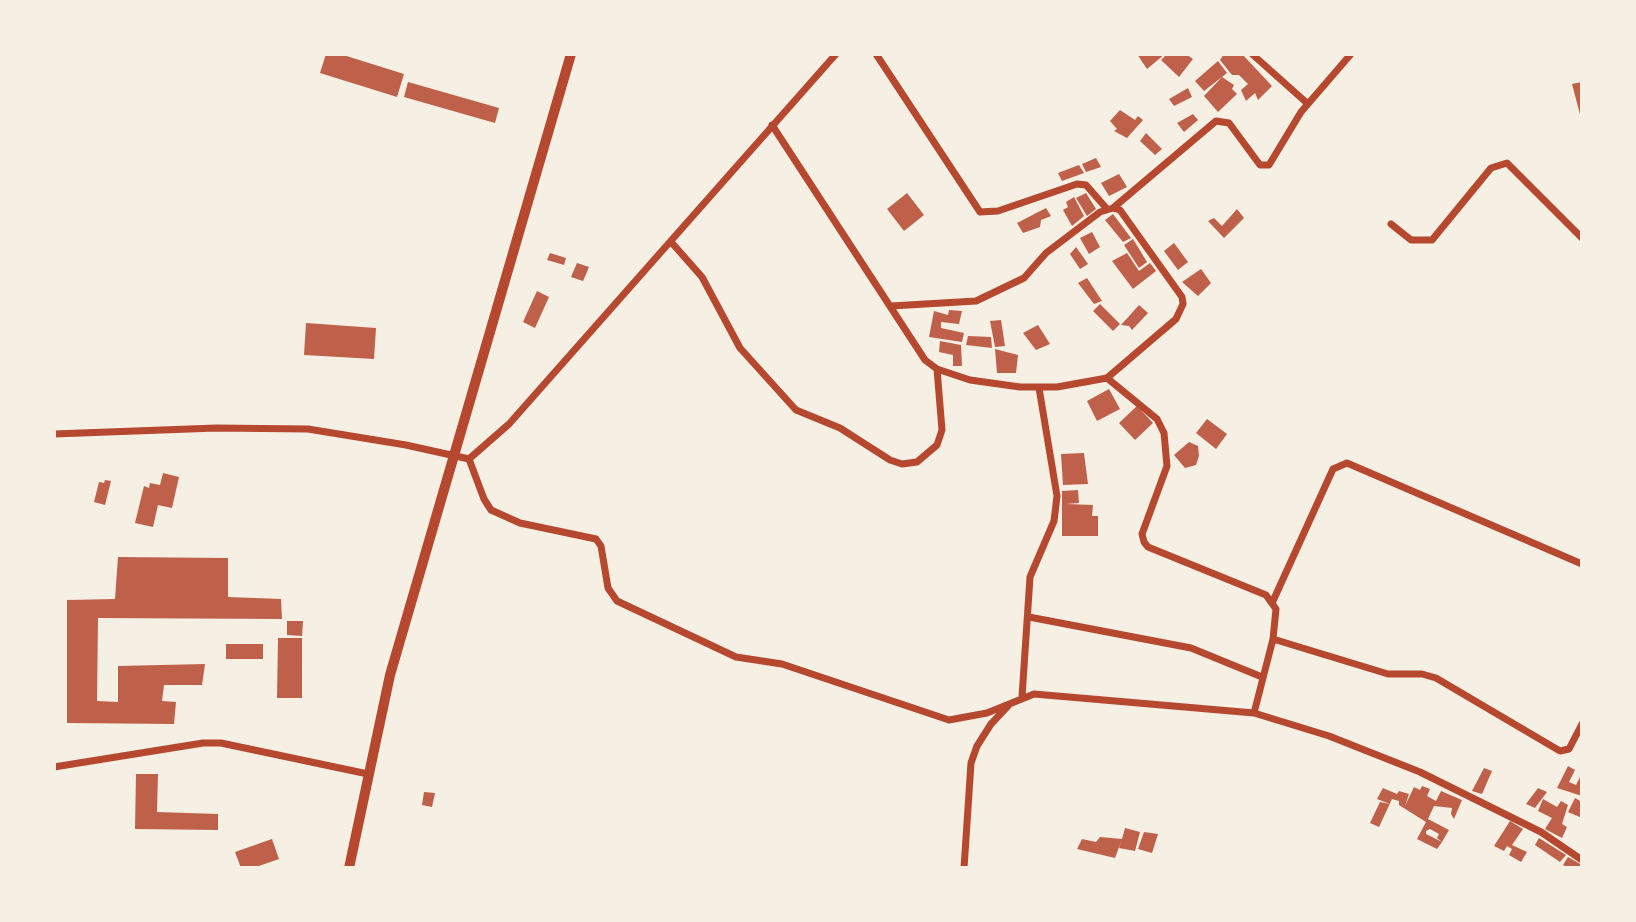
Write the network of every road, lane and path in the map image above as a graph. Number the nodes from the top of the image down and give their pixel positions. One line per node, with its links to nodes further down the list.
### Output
1 (571, 54): 17 (street)
2 (836, 54): 7 (street)
3 (876, 54): 8 (street)
4 (1252, 54): 6 (street)
5 (1351, 54): 6 (street)
6 (1308, 104): 8 (street)
7 (772, 125): 11 (street); 12 (street)
8 (1110, 208): 12 (street); 14 (street)
9 (1391, 224): 10 (street)
10 (1582, 238)
11 (671, 243): 13 (street); 18 (street)
12 (891, 306): 13 (street)
13 (937, 369): 15 (street)
14 (1107, 378): 15 (street); 20 (street)
15 (1039, 388): 21 (street)
16 (54, 434): 17 (street)
17 (452, 457): 18 (street); 29 (street)
18 (469, 459): 25 (street)
19 (1582, 564): 20 (street)
20 (1273, 601): 22 (street)
21 (1029, 617): 23 (street); 24 (street)
22 (1273, 639): 23 (street); 27 (street)
23 (1262, 677): 26 (street)
24 (1022, 697): 25 (street); 26 (street)
25 (1009, 705): 32 (street)
26 (1254, 713): 30 (street)
27 (1582, 724)
28 (54, 767): 29 (street)
29 (368, 774): 31 (street)
30 (1582, 860)
31 (349, 868)
32 (964, 868)

